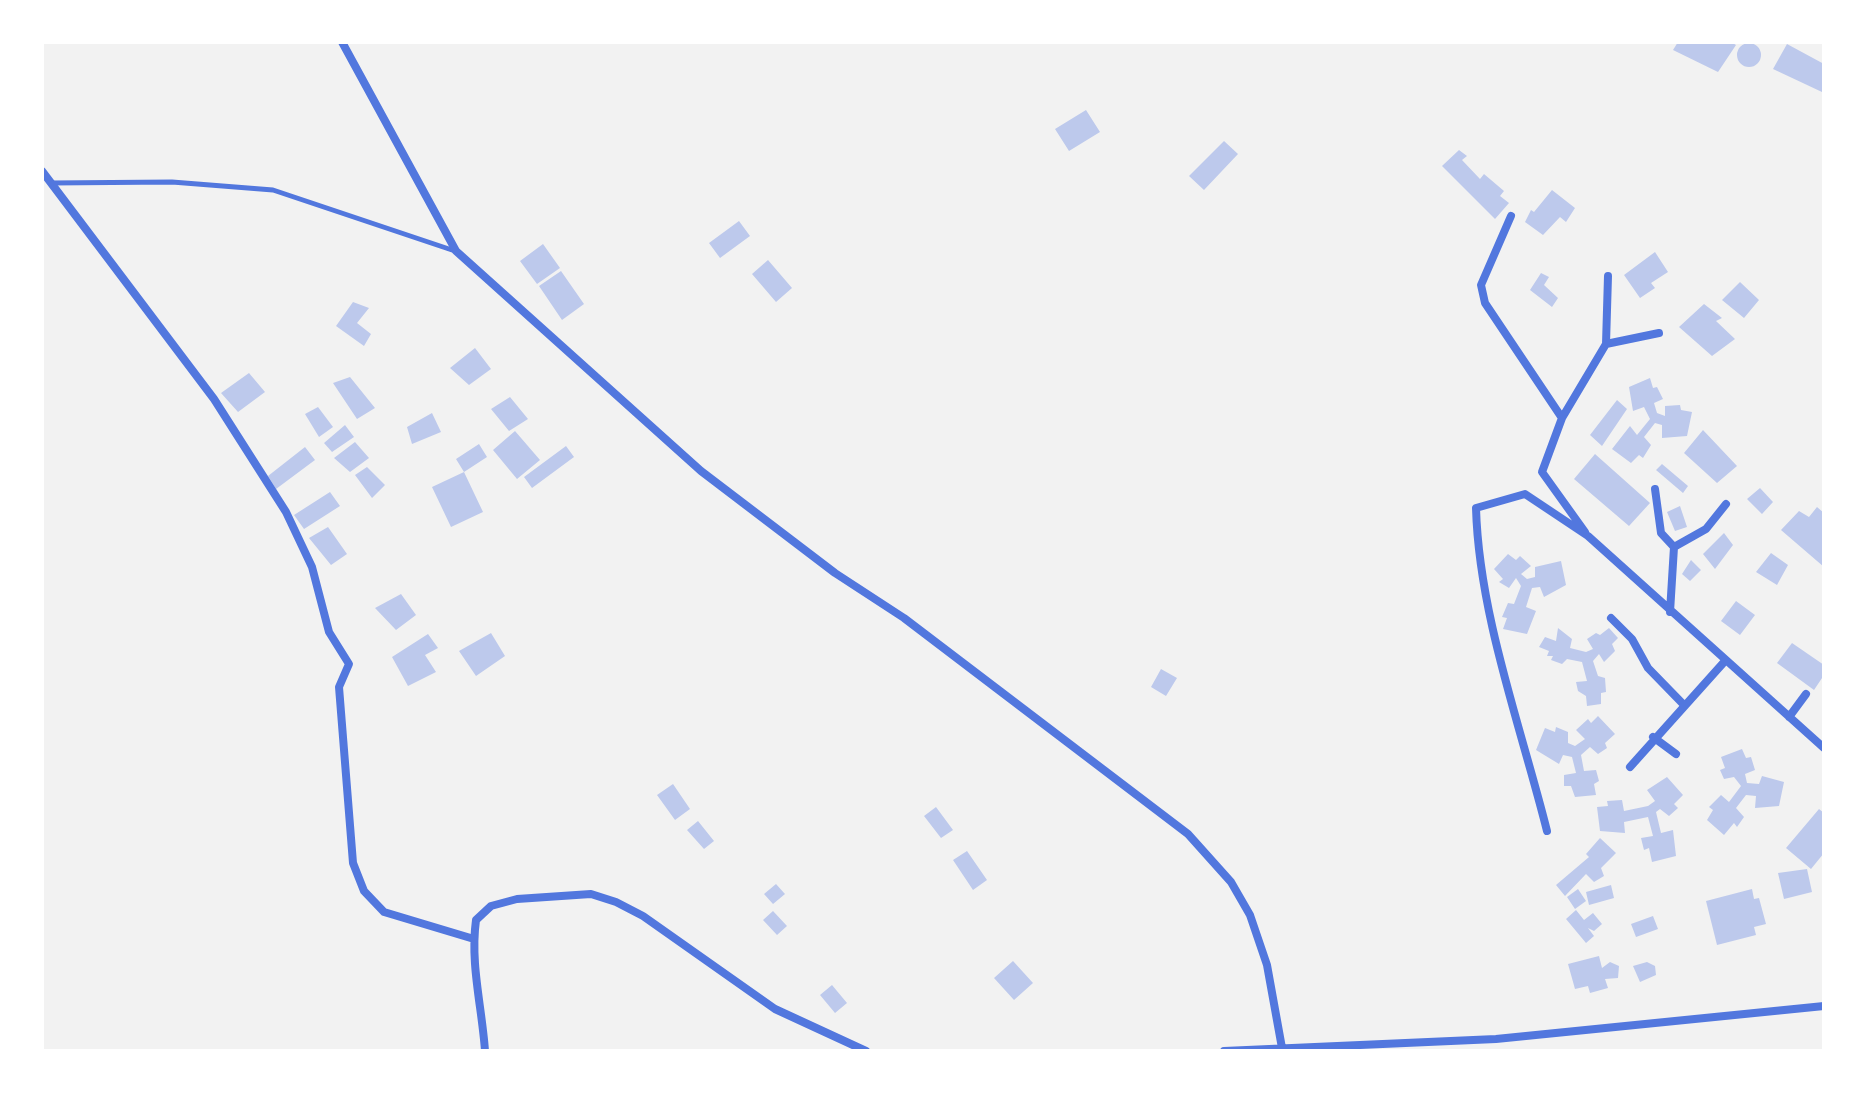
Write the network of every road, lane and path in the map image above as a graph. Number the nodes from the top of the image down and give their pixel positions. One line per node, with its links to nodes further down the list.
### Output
1 (342, 42): 5 (street)
2 (42, 171): 3 (street)
3 (51, 183): 5 (lane); 25 (street)
4 (1511, 216): 9 (street)
5 (456, 251): 27 (street)
6 (1608, 276): 8 (street)
7 (1659, 333): 8 (street)
8 (1606, 344): 9 (street)
9 (1562, 418): 12 (street)
10 (1655, 489): 13 (street)
11 (1726, 504): 13 (street)
12 (1588, 536): 14 (street); 24 (street)
13 (1674, 547): 14 (street)
14 (1670, 612): 16 (street)
15 (1611, 618): 18 (street)
16 (1725, 661): 18 (street); 19 (street)
17 (1806, 694): 19 (street)
18 (1684, 705): 20 (street)
19 (1789, 717): 21 (street)
20 (1653, 737): 22 (street); 23 (street)
21 (1824, 748)
22 (1676, 754)
23 (1630, 767)
24 (1547, 831)
25 (474, 939): 28 (street); 29 (street)
26 (1824, 1006): 27 (street)
27 (1282, 1048): 30 (street)
28 (485, 1051)
29 (866, 1051)
30 (1224, 1051)

